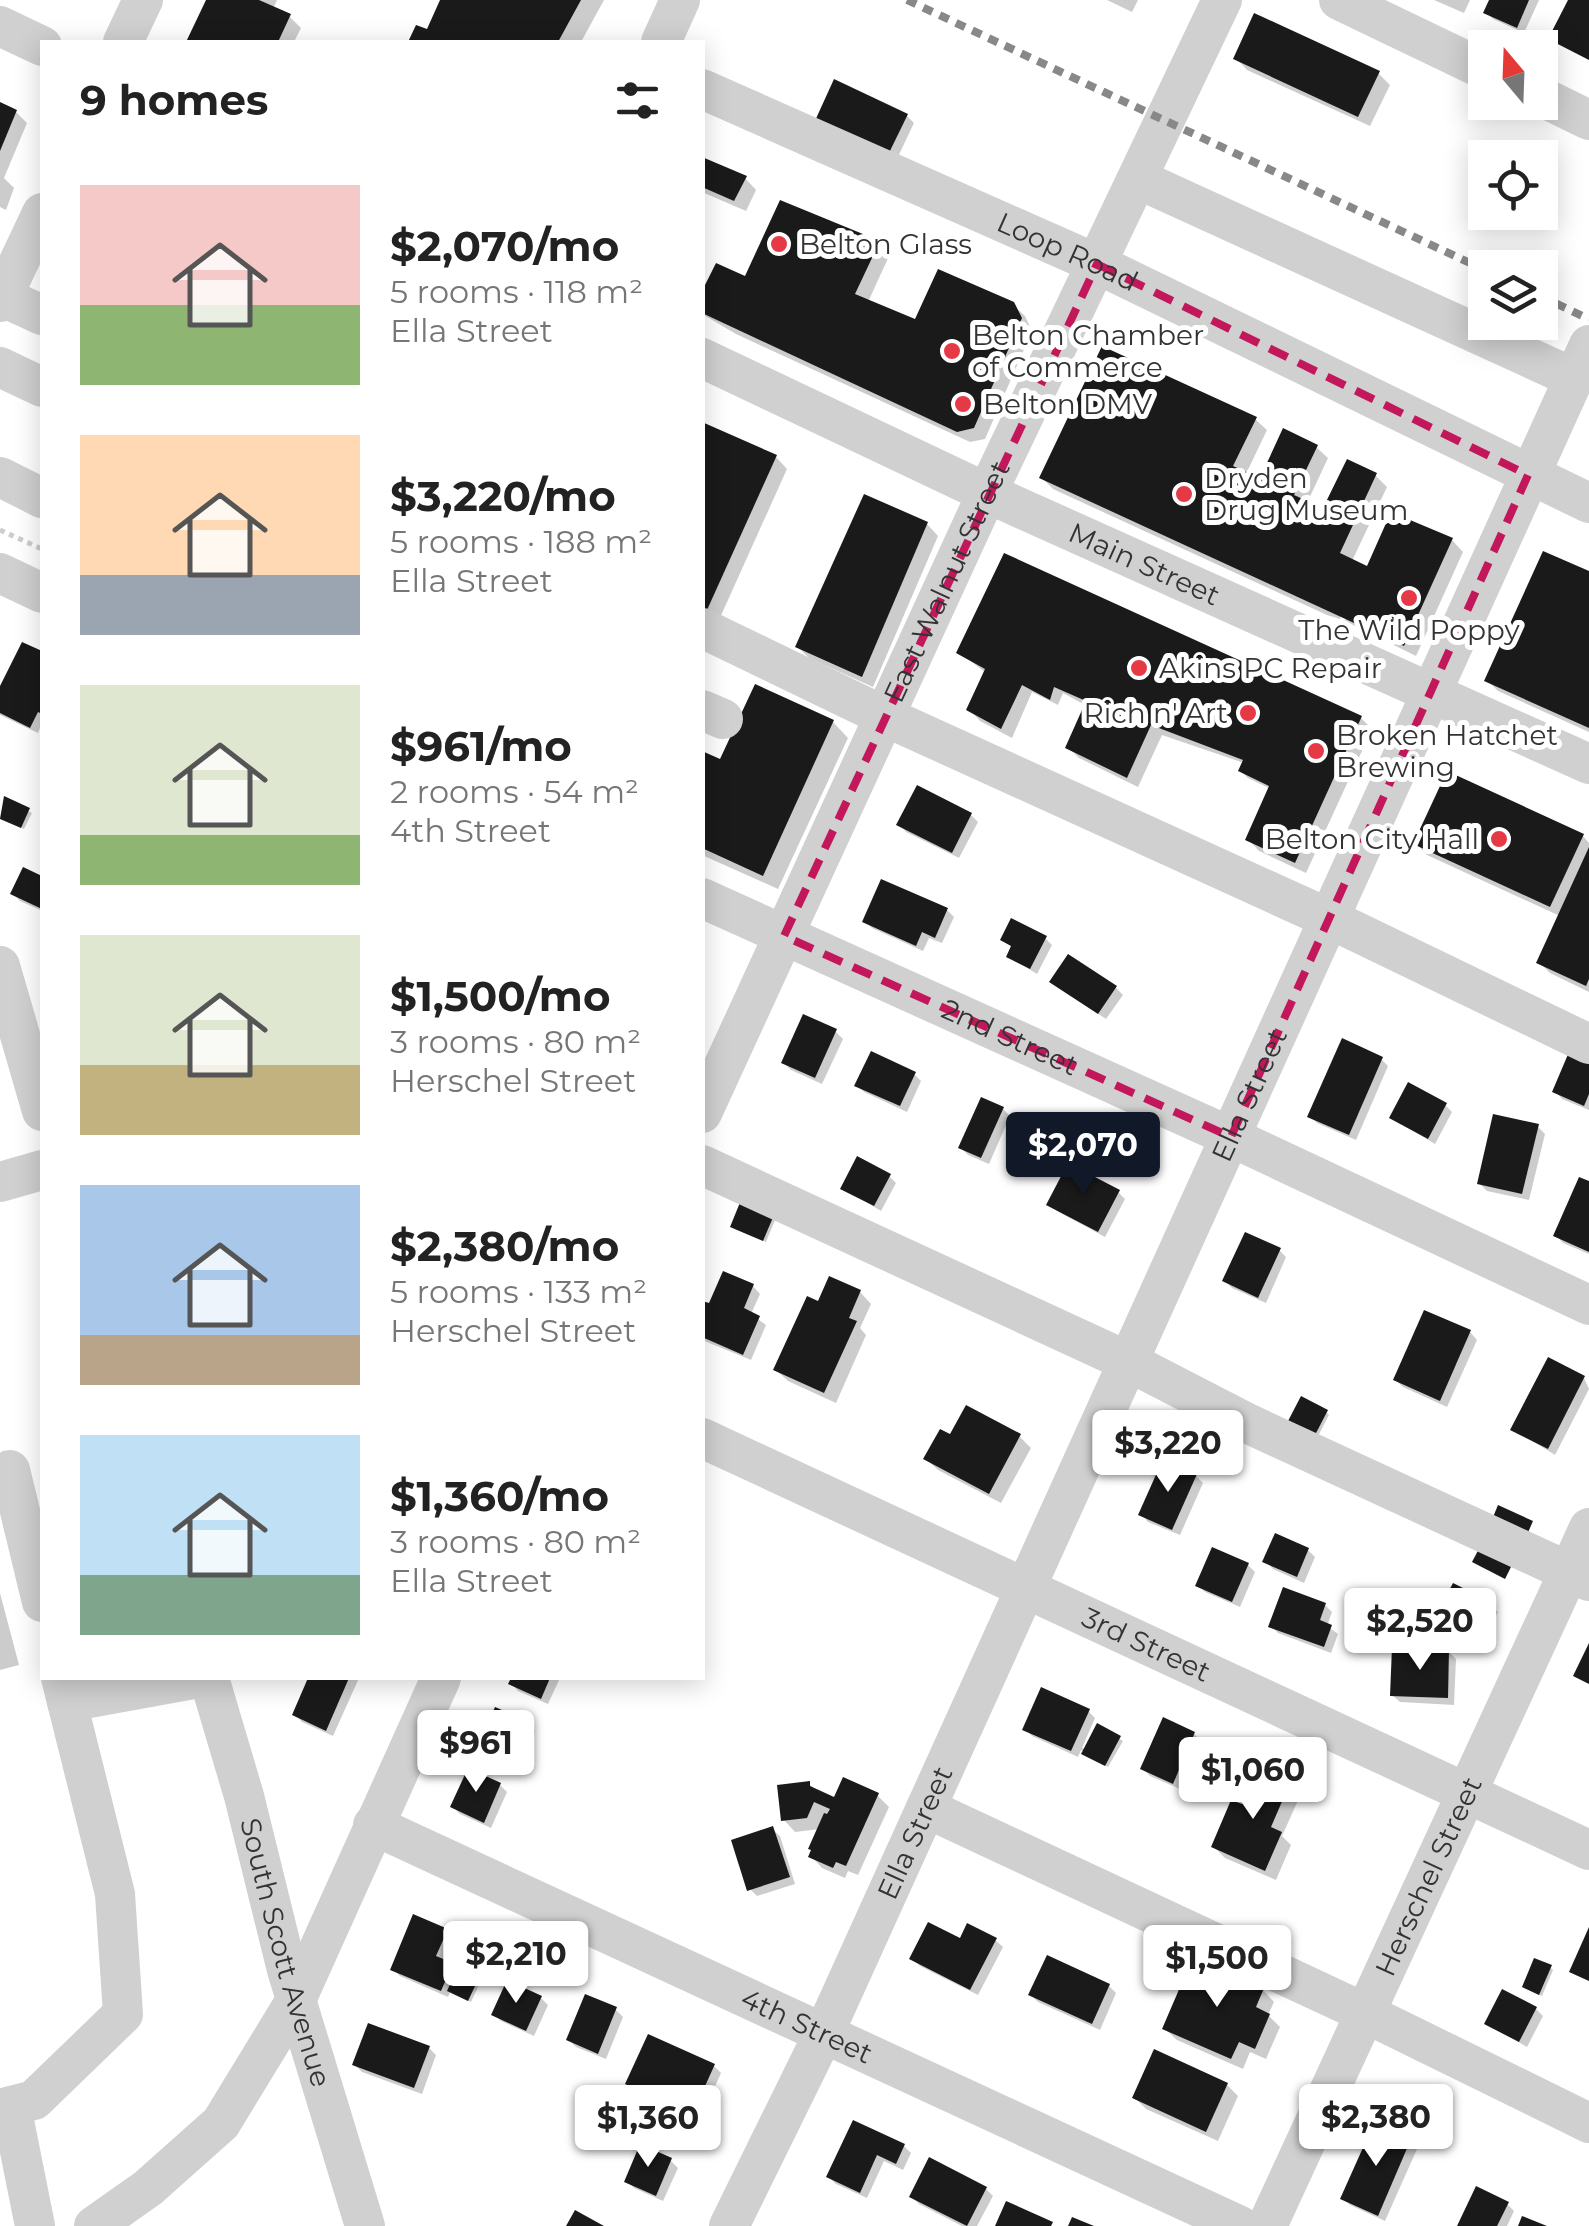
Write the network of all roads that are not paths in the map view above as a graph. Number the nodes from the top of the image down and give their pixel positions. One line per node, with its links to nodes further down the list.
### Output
1 (143, 0): 6 (street)
2 (680, 0): 7 (street)
3 (1222, 0): 13 (street, East Walnut Street)
4 (1339, 0): 9 (street)
5 (0, 26): 8 (street)
6 (124, 40)
7 (662, 40)
8 (40, 45)
9 (1468, 62)
10 (705, 91): 15 (street, Loop Road)
11 (1558, 105): 12 (street)
12 (1589, 120)
13 (1138, 179): 15 (street, East Walnut Street); 19 (street)
14 (40, 217): 16 (street)
15 (1097, 264): 22 (street, Loop Road); 24 (street, East Walnut Street)
16 (1, 299): 17 (street)
17 (40, 315)
18 (705, 359): 24 (street, Main Street)
19 (1581, 362): 22 (street, Ella Street)
20 (0, 367): 21 (street)
21 (40, 386)
22 (1528, 475): 26 (street, Loop Road); 30 (street, Ella Street)
23 (0, 477): 25 (street)
24 (988, 493): 30 (street, Main Street); 31 (street, East Walnut Street)
25 (40, 497)
26 (1589, 503)
27 (0, 574): 28 (street)
28 (40, 591)
29 (705, 629): 31 (street)
30 (1434, 692): 32 (street, Main Street); 34 (street, Ella Street)
31 (886, 716): 34 (street); 35 (street, East Walnut Street)
32 (1589, 764)
33 (705, 899): 35 (street, 2nd Street)
34 (1330, 919): 37 (street); 40 (street, Ella Street)
35 (784, 936): 39 (street, East Walnut Street); 40 (street, 2nd Street)
36 (0, 966): 38 (street)
37 (1589, 1044)
38 (40, 1104)
39 (705, 1107)
40 (1231, 1138): 44 (street, 2nd Street); 45 (street, Ella Street)
41 (705, 1166): 45 (street)
42 (40, 1171): 43 (street)
43 (0, 1182)
44 (1589, 1305)
45 (1129, 1362): 49 (street); 50 (street, Ella Street)
46 (705, 1439): 50 (street, 3rd Street)
47 (18, 1465): 51 (street)
48 (1589, 1528): 49 (street, Herschel Street)
49 (1579, 1575): 56 (street, Herschel Street)
50 (1026, 1588): 56 (street, 3rd Street); 57 (street, Ella Street)
51 (40, 1591)
52 (177, 1680): 55 (street)
53 (209, 1680): 60 (street, South Scott Avenue)
54 (441, 1680): 58 (street)
55 (64, 1690): 63 (street)
56 (1466, 1793): 59 (street, 3rd Street); 61 (street, Herschel Street)
57 (926, 1808): 61 (street); 62 (street, Ella Street)
58 (374, 1824): 60 (street); 62 (street, 4th Street)
59 (1589, 1850)
60 (296, 2000): 66 (street); 67 (street, South Scott Avenue)
61 (1366, 2013): 64 (street); 70 (street, Herschel Street)
62 (824, 2033): 68 (street, Ella Street); 69 (street, 4th Street)
63 (6, 2107): 65 (street)
64 (1589, 2122)
65 (35, 2226)
66 (94, 2226)
67 (365, 2226)
68 (729, 2226)
69 (1240, 2226)
70 (1267, 2226)

